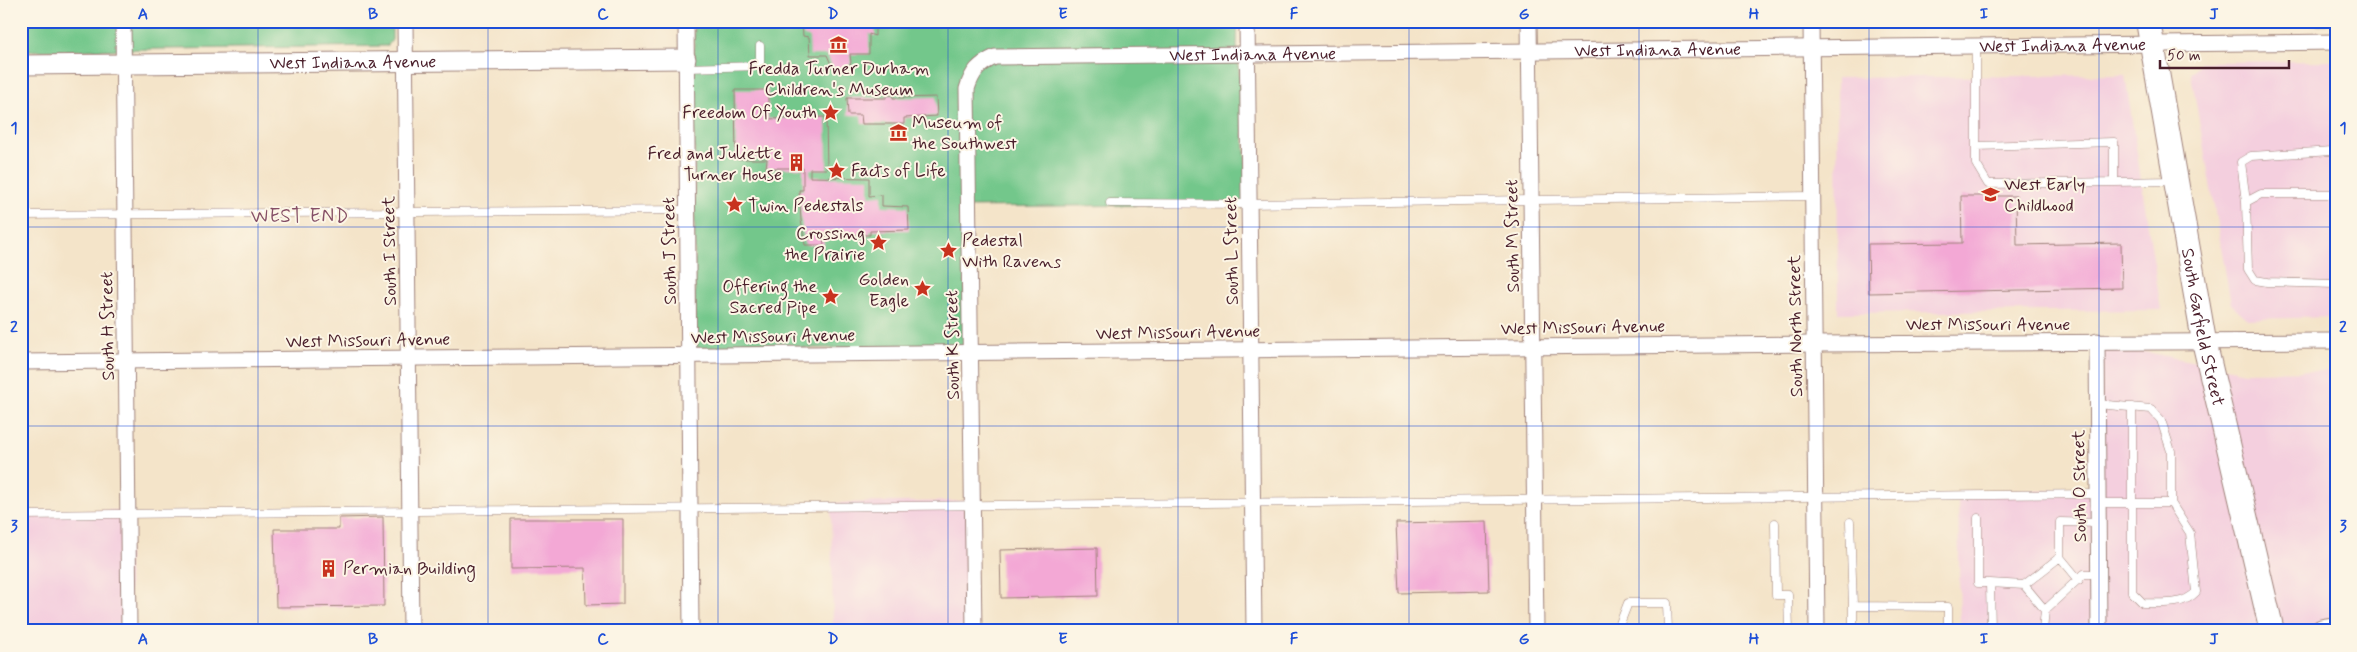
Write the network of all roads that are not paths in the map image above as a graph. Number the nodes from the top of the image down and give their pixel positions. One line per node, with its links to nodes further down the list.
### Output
1 (123, 21): 15 (street, South H Street)
2 (405, 21): 14 (street, South I Street)
3 (686, 21): 16 (street, South J Street)
4 (1247, 21): 13 (street, South L Street)
5 (1529, 21): 12 (street, South M Street)
6 (1812, 21): 11 (street, South North Street)
7 (2150, 32): 8 (street, West Indiana Avenue); 9 (street, West Indiana Avenue); 21 (main road, South Garfield Street)
8 (2336, 42)
9 (1976, 45): 11 (street, West Indiana Avenue); 19 (lane)
10 (760, 46): 16 (lane)
11 (1812, 47): 12 (street, West Indiana Avenue); 24 (street, South North Street)
12 (1529, 50): 13 (street, West Indiana Avenue); 25 (street, South M Street)
13 (1247, 53): 17 (street, West Indiana Avenue); 28 (street, South L Street)
14 (406, 62): 15 (street, West Indiana Avenue); 16 (street, West Indiana Avenue); 30 (street, South I Street)
15 (124, 64): 18 (street, West Indiana Avenue); 31 (street, South H Street)
16 (686, 64): 29 (street, South J Street)
17 (982, 64): 40 (street, South K Street)
18 (21, 65)
19 (1976, 146): 22 (lane); 22 (lane)
20 (2336, 149): 26 (lane)
21 (2176, 180): 22 (lane); 35 (main road, South Garfield Street)
22 (2114, 181)
23 (2336, 194): 26 (lane)
24 (1813, 196): 25 (lane); 37 (street, South North Street)
25 (1531, 201): 28 (lane); 38 (street, South M Street)
26 (2246, 202): 33 (lane)
27 (1110, 203): 28 (lane)
28 (1249, 204): 39 (street, South L Street)
29 (688, 210): 30 (lane); 41 (street, South J Street)
30 (407, 211): 31 (lane); 42 (street, South I Street)
31 (125, 212): 32 (lane); 43 (street, South H Street)
32 (21, 215)
33 (2336, 284)
34 (2097, 341): 35 (street, West Missouri Avenue); 37 (street, West Missouri Avenue); 45 (street, South O Street)
35 (2204, 341): 36 (street, West Missouri Avenue); 85 (main road, South Garfield Street)
36 (2336, 341)
37 (1814, 344): 38 (street, West Missouri Avenue); 47 (street, South North Street)
38 (1532, 347): 39 (street, West Missouri Avenue); 49 (street, South M Street)
39 (1252, 350): 40 (street, West Missouri Avenue); 50 (street, South L Street)
40 (971, 352): 41 (street, West Missouri Avenue); 52 (street, South K Street)
41 (689, 356): 42 (street, West Missouri Avenue); 54 (street, South J Street)
42 (408, 359): 43 (street, West Missouri Avenue); 55 (street, South I Street)
43 (126, 361): 44 (street, West Missouri Avenue); 56 (street, South H Street)
44 (21, 362)
45 (2097, 404): 46 (lane); 48 (street, South O Street)
46 (2132, 408): 51 (lane); 53 (lane)
47 (1816, 497): 48 (lane); 49 (lane); 79 (street, South North Street)
48 (2098, 498): 53 (lane); 61 (street, South O Street)
49 (1534, 499): 50 (lane); 75 (street, South M Street)
50 (1253, 502): 52 (lane); 74 (street, South L Street)
51 (2171, 503): 53 (lane); 53 (lane)
52 (973, 504): 54 (lane); 73 (street, South K Street)
53 (2132, 504)
54 (690, 508): 55 (lane); 72 (street, South J Street)
55 (410, 510): 56 (lane); 71 (street, South I Street)
56 (128, 514): 57 (lane); 70 (street, South H Street)
57 (21, 515)
58 (1978, 518): 65 (lane)
59 (1850, 522): 67 (lane)
60 (1775, 523): 78 (lane)
61 (2098, 523): 62 (lane); 63 (street, South O Street)
62 (2060, 557): 64 (lane); 66 (lane)
63 (2099, 574): 64 (lane); 84 (street, South O Street)
64 (2079, 580): 68 (lane)
65 (1990, 583): 66 (lane); 82 (lane)
66 (2024, 585): 68 (lane)
67 (1853, 606): 80 (lane); 81 (lane)
68 (2044, 610): 83 (lane)
69 (2336, 629): 86 (main road)
70 (129, 631)
71 (411, 631)
72 (691, 631)
73 (974, 631)
74 (1254, 631)
75 (1536, 631)
76 (1619, 631): 77 (lane)
77 (1668, 631)
78 (1789, 631)
79 (1817, 631)
80 (1853, 631)
81 (1948, 631)
82 (1991, 631)
83 (2043, 631)
84 (2099, 631)
85 (2272, 631)
86 (2323, 631)

